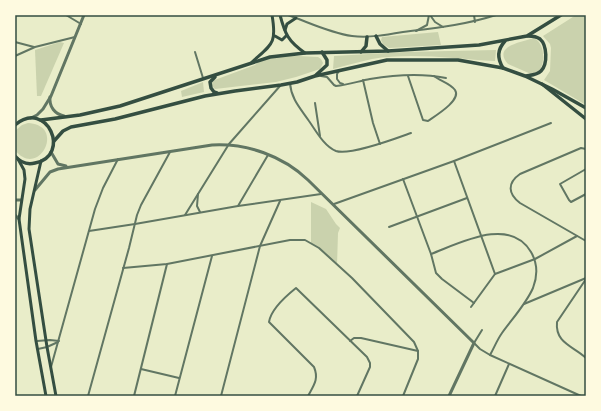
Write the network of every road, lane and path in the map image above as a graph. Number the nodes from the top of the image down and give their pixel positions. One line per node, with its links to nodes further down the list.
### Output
1 (66, 15): 12 (street)
2 (84, 15): 12 (street)
3 (272, 15): 16 (main road)
4 (280, 15): 15 (main road)
5 (288, 15): 10 (street)
6 (429, 15): 13 (street); 14 (street)
7 (474, 15): 11 (street)
8 (496, 15): 11 (street)
9 (561, 15): 18 (main road)
10 (296, 18): 15 (main road); 20 (street)
11 (475, 22): 13 (street)
12 (81, 24): 19 (street)
13 (444, 27): 14 (street)
14 (415, 31): 17 (street)
15 (286, 34): 16 (main road); 28 (main road)
16 (275, 36): 30 (main road)
17 (376, 36): 20 (street); 24 (main road)
18 (527, 36): 21 (main road); 37 (main road)
19 (76, 37): 23 (street); 46 (street)
20 (367, 37): 27 (main road)
21 (506, 41): 24 (main road); 31 (main road)
22 (15, 42): 23 (street)
23 (36, 47): 29 (street)
24 (388, 51): 27 (main road)
25 (195, 52): 39 (street)
26 (322, 52): 27 (main road); 28 (main road); 36 (main road)
27 (361, 52)
28 (305, 53): 30 (main road)
29 (15, 56)
30 (252, 62): 33 (main road)
31 (503, 68): 32 (main road); 37 (main road)
32 (341, 70): 36 (main road); 42 (street)
33 (220, 74): 39 (main road); 45 (main road)
34 (408, 75): 35 (street); 35 (street); 40 (street)
35 (433, 75): 38 (street)
36 (315, 76): 41 (main road); 42 (street)
37 (525, 76): 43 (main road)
38 (446, 78)
39 (203, 79): 49 (main road)
40 (363, 80): 42 (street); 61 (street)
41 (290, 83): 44 (main road); 58 (street)
42 (346, 84)
43 (542, 84): 48 (main road); 52 (main road)
44 (281, 85): 45 (main road); 60 (street)
45 (219, 93): 59 (main road)
46 (51, 96): 49 (street); 50 (street)
47 (315, 104): 58 (street)
48 (586, 108)
49 (67, 117): 53 (main road)
50 (30, 118): 51 (main road); 53 (main road)
51 (25, 119): 54 (main road); 56 (main road)
52 (586, 119)
53 (41, 120): 59 (main road)
54 (15, 121)
55 (551, 123): 69 (street)
56 (15, 125)
57 (411, 133): 61 (street)
58 (320, 137): 61 (street)
59 (54, 141): 64 (main road)
60 (229, 144): 63 (street); 65 (street); 74 (street)
61 (380, 144)
62 (586, 149): 92 (street)
63 (171, 151): 67 (street); 88 (street)
64 (51, 152): 68 (main road); 70 (street)
65 (268, 155): 75 (street); 82 (street)
66 (16, 158): 68 (main road); 79 (main road)
67 (118, 159): 70 (street); 90 (street)
68 (41, 161): 73 (main road)
69 (454, 161): 72 (street); 77 (street)
70 (70, 166): 73 (street)
71 (586, 169): 76 (street)
72 (403, 179): 81 (street); 86 (street)
73 (35, 190): 106 (main road)
74 (198, 192): 83 (street); 85 (street)
75 (321, 194): 80 (street); 81 (street)
76 (586, 194)
77 (467, 198): 86 (street); 91 (street)
78 (15, 200): 79 (street)
79 (21, 200): 87 (main road)
80 (280, 200): 82 (street); 94 (street)
81 (333, 205): 110 (street)
82 (238, 206): 83 (street)
83 (201, 213): 85 (street)
84 (15, 215): 87 (street)
85 (185, 215): 88 (street)
86 (417, 217): 89 (street); 95 (street)
87 (19, 219): 107 (main road)
88 (135, 224): 90 (street); 99 (street)
89 (389, 227)
90 (89, 231): 108 (street)
91 (481, 236): 95 (street); 97 (street); 100 (street)
92 (577, 236): 93 (street); 97 (street)
93 (586, 241)
94 (260, 246): 96 (street); 113 (street); 127 (street)
95 (430, 254): 102 (street)
96 (212, 256): 98 (street); 121 (street)
97 (535, 259): 100 (street); 103 (street)
98 (167, 264): 99 (street); 119 (street)
99 (123, 268): 124 (street)
100 (495, 274): 102 (street)
101 (586, 279): 103 (street); 116 (street)
102 (474, 303): 104 (street)
103 (523, 304): 115 (street)
104 (470, 307)
105 (482, 330): 110 (street)
106 (46, 340): 107 (street); 108 (street); 111 (main road)
107 (36, 341): 112 (main road)
108 (59, 341): 111 (street); 120 (street)
109 (350, 341): 113 (street); 128 (street); 129 (street)
110 (474, 343): 115 (street); 131 (street)
111 (47, 347): 112 (street); 120 (main road)
112 (37, 349): 122 (main road)
113 (418, 351): 130 (street)
114 (586, 352): 116 (street)
115 (490, 355): 118 (street)
116 (584, 356): 117 (street)
117 (586, 358)
118 (509, 364): 132 (street); 133 (street)
119 (141, 368): 121 (street); 125 (street)
120 (51, 369): 123 (main road)
121 (180, 378): 126 (street)
122 (46, 396)
123 (56, 396)
124 (88, 396)
125 (134, 396)
126 (175, 396)
127 (221, 396)
128 (308, 396)
129 (357, 396)
130 (403, 396)
131 (449, 396)
132 (495, 396)
133 (581, 396)

